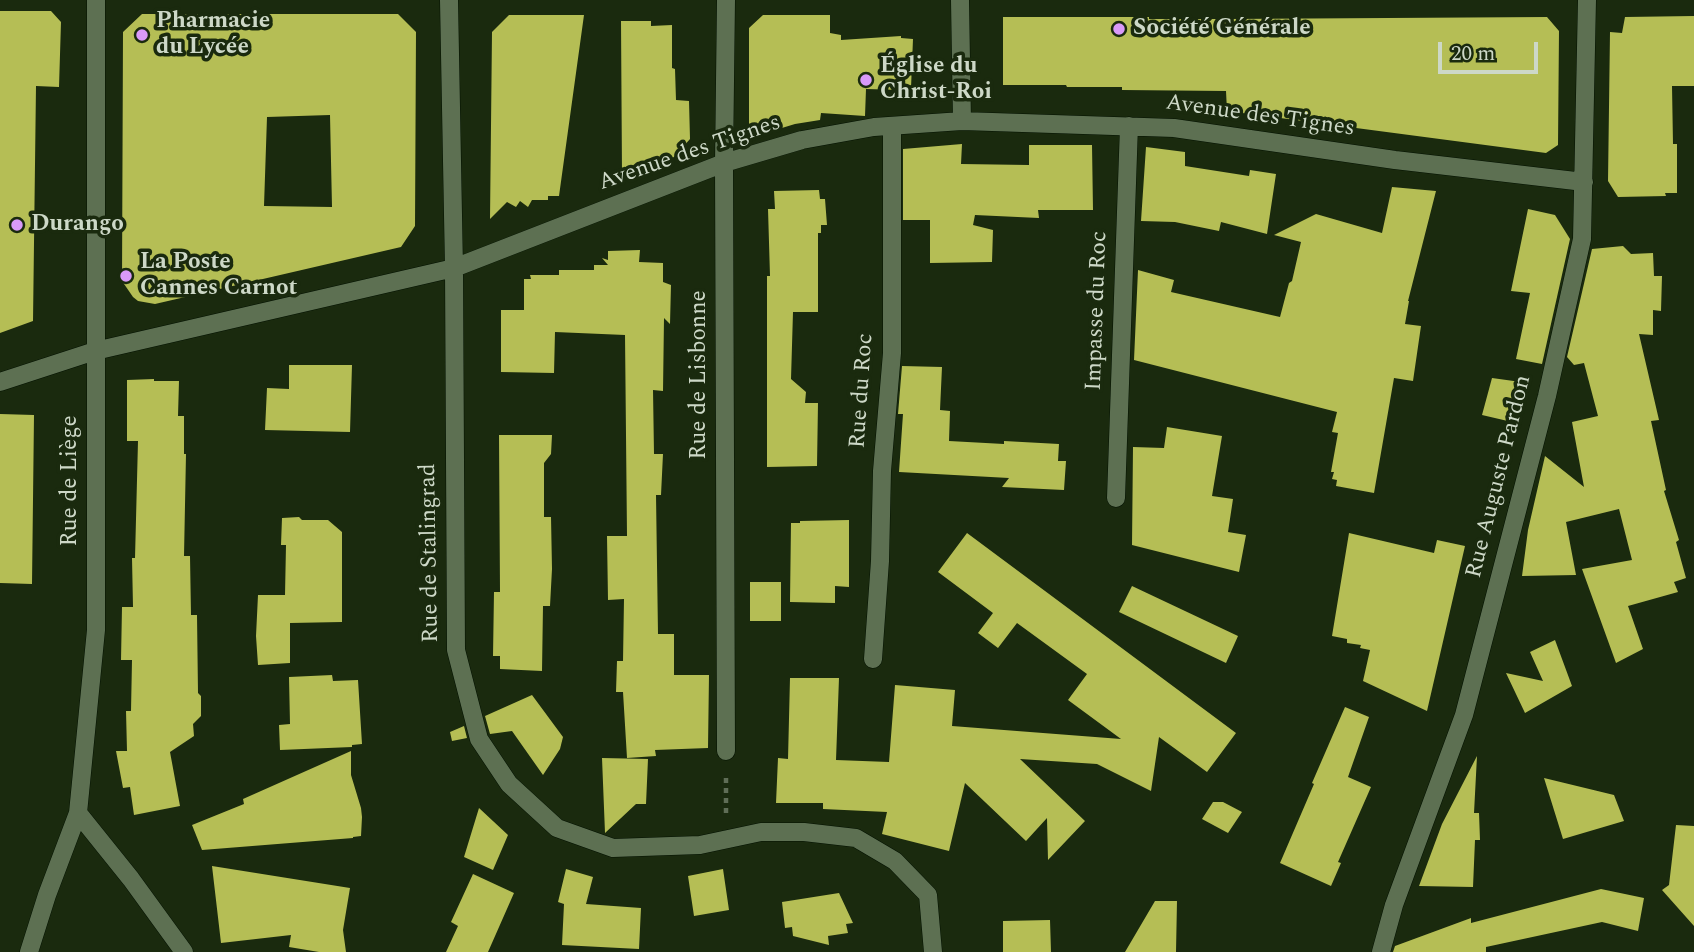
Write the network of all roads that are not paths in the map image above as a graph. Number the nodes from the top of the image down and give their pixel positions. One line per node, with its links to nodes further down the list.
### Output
1 (96, 0): 12 (street, Rue de Liège)
2 (449, 0): 11 (street, Rue de Stalingrad)
3 (726, 0): 9 (street, Rue de Lisbonne)
4 (960, 0): 6 (street)
5 (1587, 0): 10 (street, Rue Auguste Pardon)
6 (962, 121): 7 (street, Avenue des Tignes); 8 (street, Avenue des Tignes)
7 (892, 126): 9 (street, Avenue des Tignes); 15 (street, Rue du Roc)
8 (1129, 126): 10 (street, Avenue des Tignes); 14 (street, Impasse du Roc)
9 (724, 163): 11 (street, Avenue des Tignes); 16 (street, Rue de Lisbonne)
10 (1584, 182): 21 (street, Rue Auguste Pardon)
11 (454, 268): 12 (street, Avenue des Tignes); 20 (street, Rue de Stalingrad)
12 (95, 351): 13 (street, Avenue des Tignes); 17 (street, Rue de Liège)
13 (0, 382)
14 (1116, 498)
15 (873, 660)
16 (726, 751)
17 (78, 813): 18 (street, Rue de Liège); 19 (street)
18 (29, 952)
19 (184, 952)
20 (933, 952)
21 (1381, 952)

